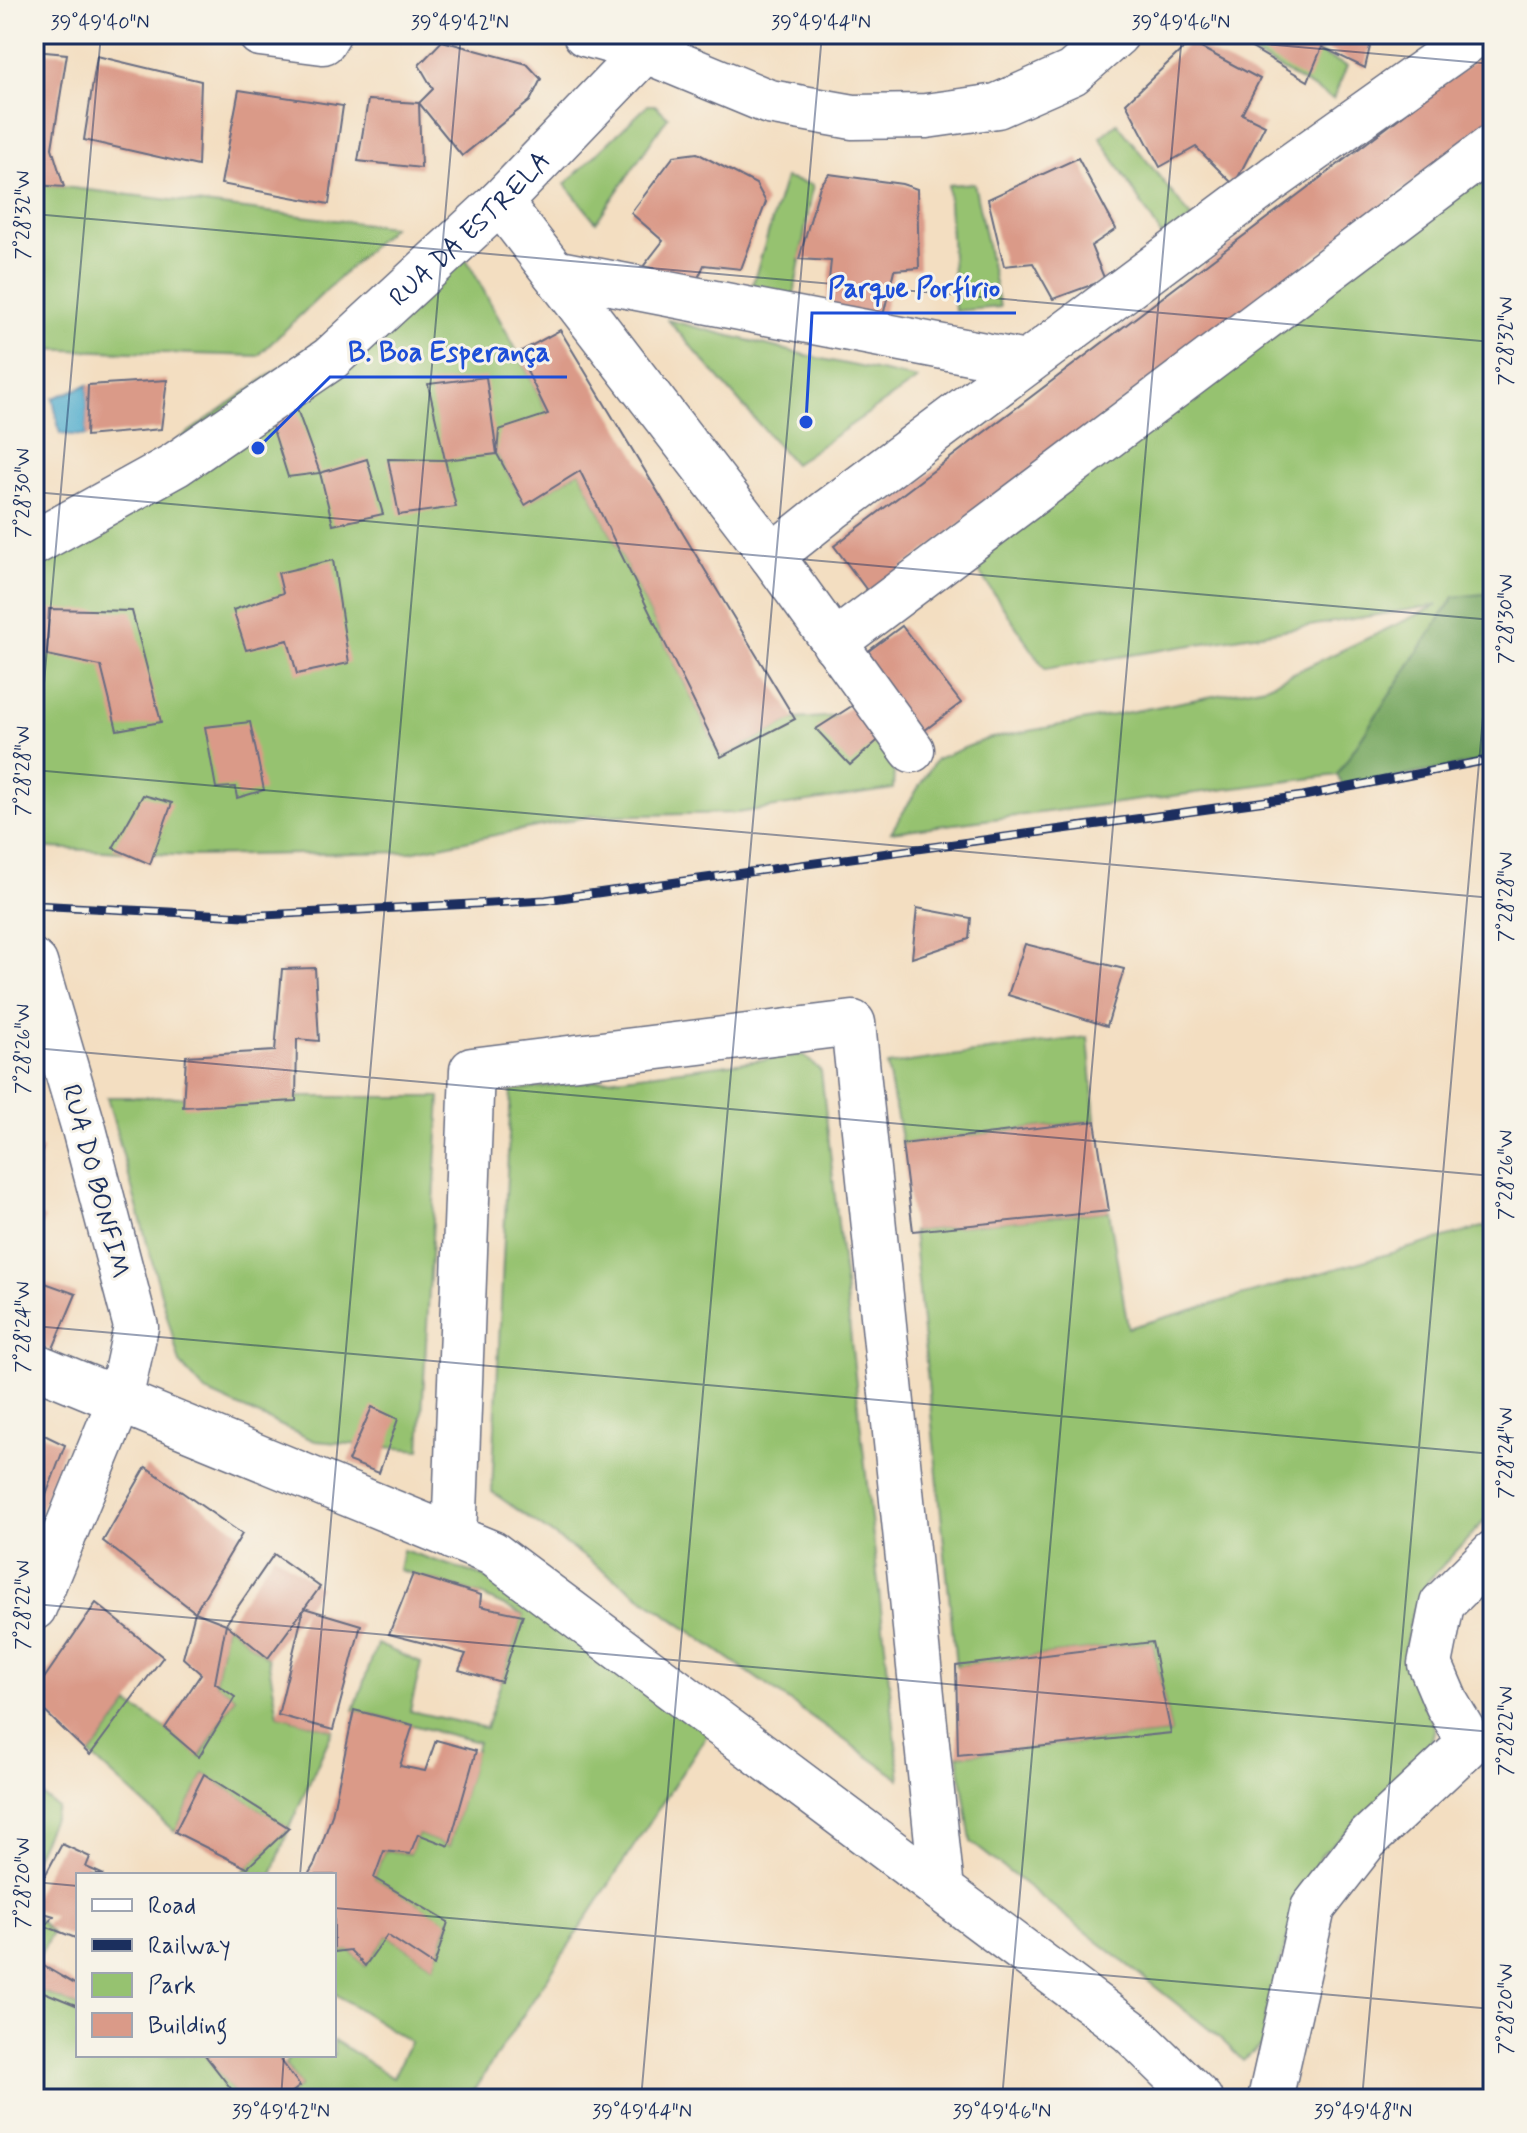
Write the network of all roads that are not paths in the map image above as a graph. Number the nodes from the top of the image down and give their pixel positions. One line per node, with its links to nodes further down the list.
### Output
1 (260, 34): 2 (street)
2 (328, 34)
3 (585, 34): 6 (street)
4 (1117, 34): 6 (street)
5 (1460, 41): 10 (street)
6 (654, 42): 8 (street, RUA DA ESTRELA)
7 (1493, 146): 13 (street)
8 (500, 202): 9 (street); 11 (street, RUA DA ESTRELA)
9 (554, 272): 10 (street); 12 (street)
10 (1026, 363): 12 (street)
11 (34, 543)
12 (772, 556): 13 (street)
13 (834, 643): 14 (street)
14 (912, 750)
15 (35, 963): 17 (street, RUA DO BONFIM)
16 (34, 1365): 17 (street)
17 (120, 1400): 18 (street); 20 (street, RUA DO BONFIM)
18 (454, 1538): 22 (street); 22 (street)
19 (1493, 1553): 21 (street)
20 (34, 1608)
21 (1481, 1751): 24 (street)
22 (942, 1890): 23 (street)
23 (1200, 2099)
24 (1270, 2099)

